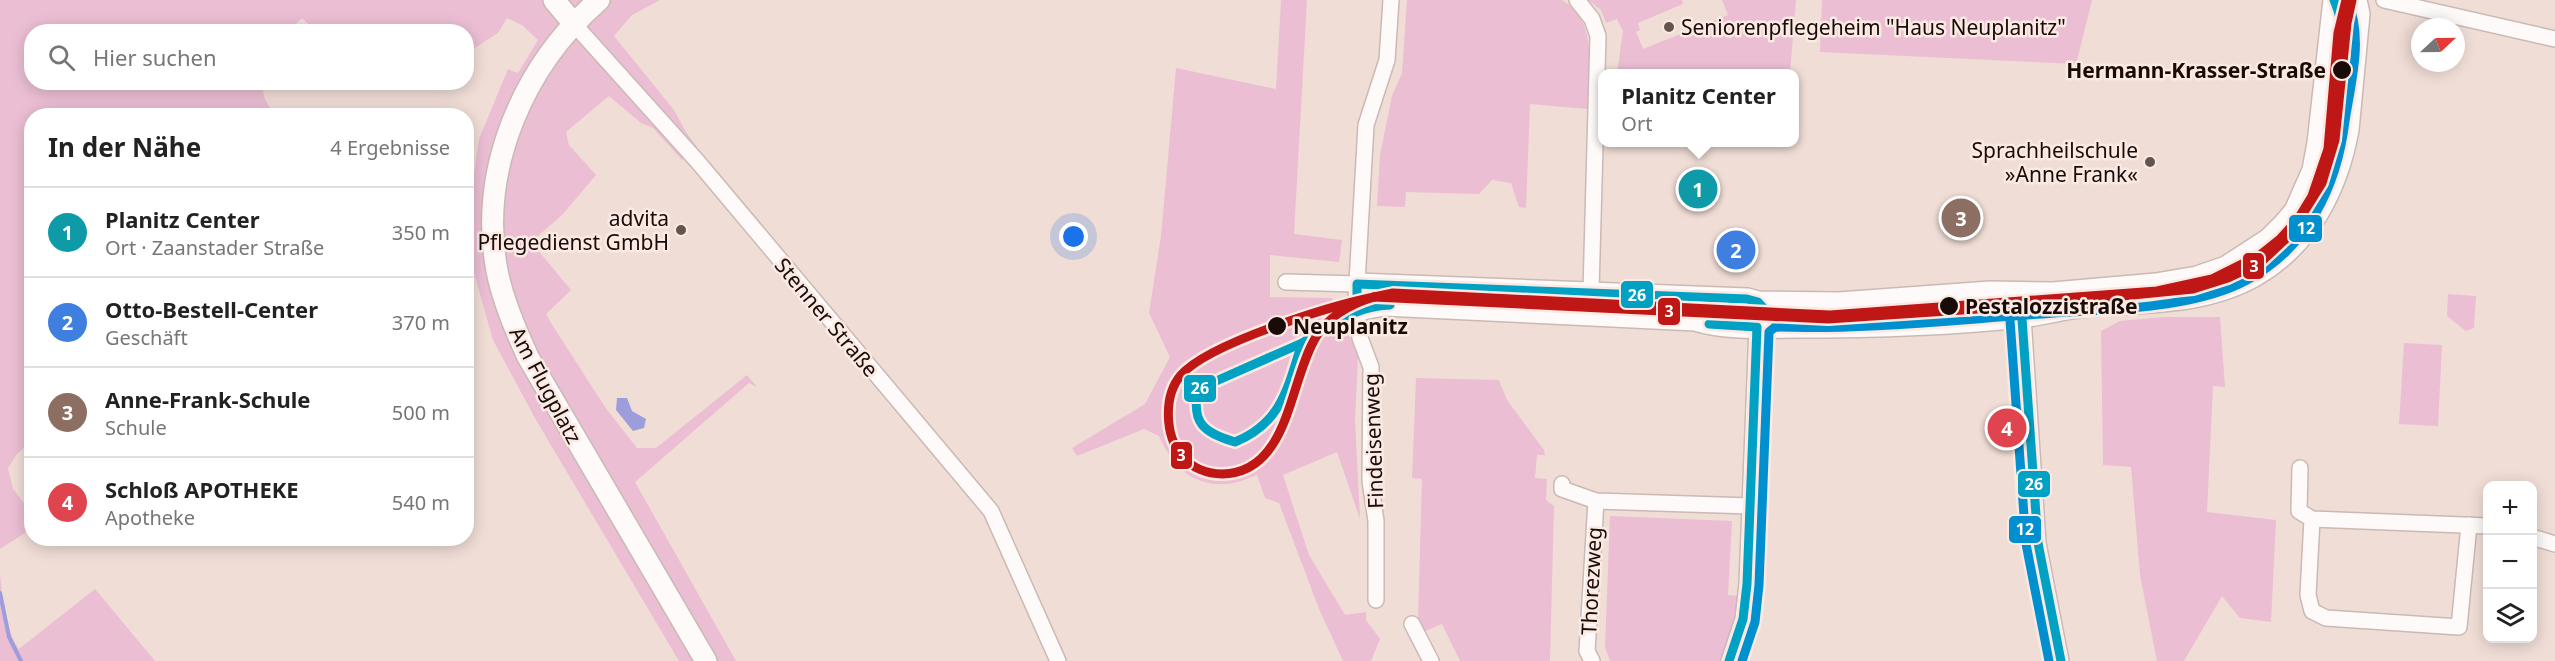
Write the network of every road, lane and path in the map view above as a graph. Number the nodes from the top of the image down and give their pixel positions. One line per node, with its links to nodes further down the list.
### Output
1 (554, 0): 8 (street, Stenner Straße)
2 (599, 0): 8 (street, Am Flugplatz)
3 (1391, 0): 11 (street, Findeisenweg)
4 (1577, 0): 12 (street)
5 (2334, 0): 13 (street)
6 (2356, 0): 17 (street)
7 (2384, 0): 9 (street)
8 (574, 24): 30 (street, Am Flugplatz); 31 (street, Stenner Straße)
9 (2555, 39)
10 (1286, 282): 11 (street)
11 (1358, 284): 12 (street); 15 (street, Findeisenweg)
12 (1592, 291): 14 (street); 16 (street)
13 (2020, 294): 14 (street); 17 (street)
14 (1758, 302): 18 (street)
15 (1357, 310): 16 (street); 28 (street, Findeisenweg)
16 (1591, 315): 18 (street)
17 (2023, 317): 18 (street); 35 (street)
18 (1757, 327): 22 (street)
19 (2300, 468): 23 (street)
20 (1562, 484): 21 (street, Thorezweg)
21 (1596, 501): 22 (street, Thorezweg); 33 (street, Thorezweg)
22 (1750, 506): 34 (street)
23 (2312, 519): 24 (street); 24 (street)
24 (2469, 525): 25 (street)
25 (2483, 526)
26 (2537, 539): 27 (street)
27 (2555, 544)
28 (1376, 600)
29 (1412, 624): 32 (street)
30 (706, 661)
31 (1058, 661)
32 (1431, 661)
33 (1592, 661)
34 (1729, 661)
35 (2061, 661)

